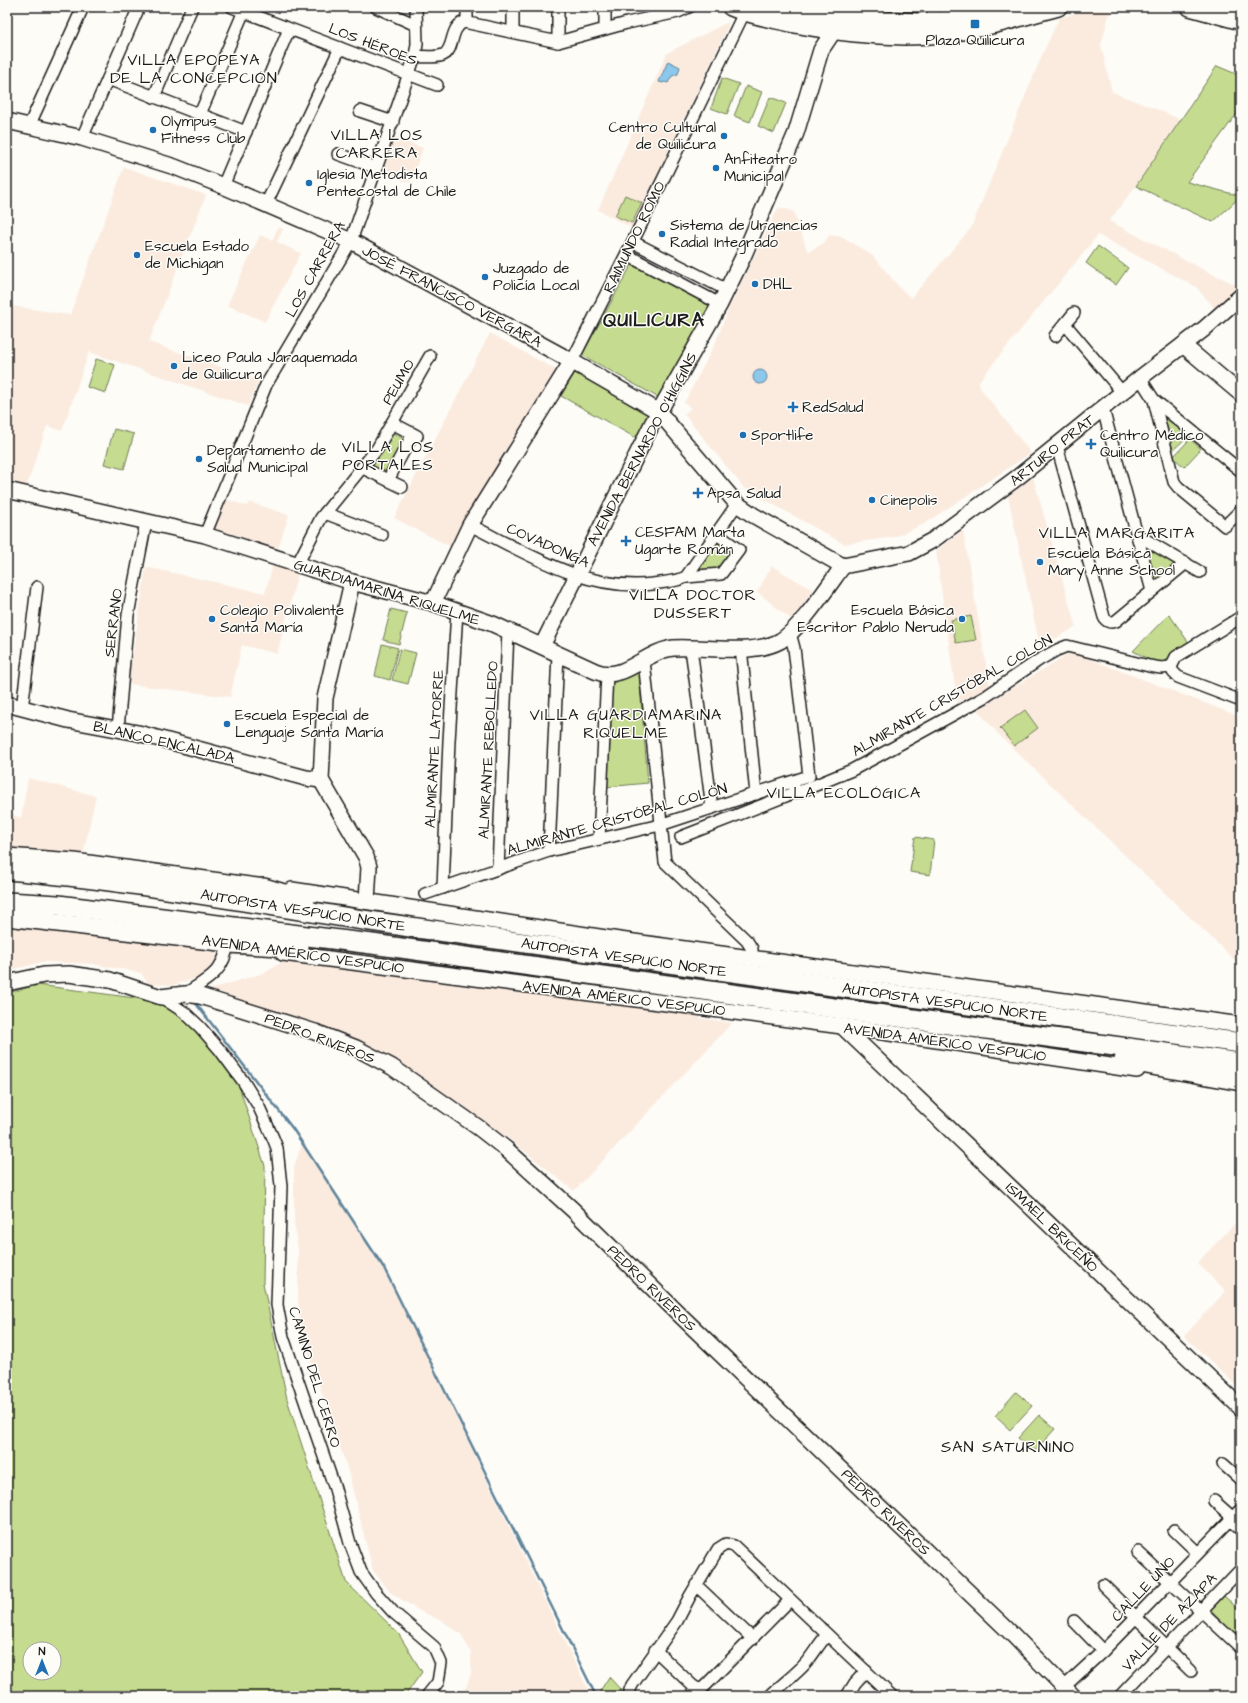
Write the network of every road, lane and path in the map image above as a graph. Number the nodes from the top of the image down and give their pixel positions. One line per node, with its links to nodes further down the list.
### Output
1 (83, 7): 38 (street)
2 (139, 7): 31 (street)
3 (192, 7): 33 (street)
4 (232, 7): 18 (street, LOS HÉROES)
5 (376, 7): 23 (street)
6 (416, 7): 23 (street, LOS CARRERA)
7 (467, 7): 22 (street)
8 (513, 7): 26 (street)
9 (558, 7): 27 (street)
10 (604, 7): 25 (street)
11 (689, 7): 25 (street)
12 (768, 7): 20 (main road)
13 (1011, 7): 17 (main road)
14 (1058, 7): 20 (main road)
15 (1190, 7): 21 (main road)
16 (738, 10): 20 (main road); 46 (street, RAIMUNDO ROMO)
17 (983, 10): 19 (main road)
18 (244, 11): 24 (street, LOS HÉROES); 35 (street)
19 (933, 14): 20 (main road)
20 (828, 18): 50 (street, AVENIDA BERNARDO O'HIGGINS)
21 (1241, 21)
22 (467, 22): 26 (street); 29 (street)
23 (416, 25): 29 (street, LOS CARRERA)
24 (289, 29): 28 (street, LOS HÉROES); 39 (street)
25 (605, 29): 27 (street)
26 (513, 32): 27 (street)
27 (558, 42)
28 (340, 48): 30 (street, LOS HÉROES); 44 (street)
29 (415, 56): 30 (street, LOS CARRERA)
30 (409, 74): 32 (street, LOS HÉROES); 37 (street, LOS CARRERA)
31 (108, 79): 33 (street); 40 (street)
32 (437, 85)
33 (154, 96): 35 (street)
34 (360, 111): 37 (street)
35 (200, 114): 39 (street)
36 (7, 121): 38 (street, JOSÉ FRANCISCO VERGARA)
37 (393, 122): 42 (street, LOS CARRERA)
38 (29, 126): 40 (street, JOSÉ FRANCISCO VERGARA)
39 (246, 132): 43 (street)
40 (82, 138): 43 (street, JOSÉ FRANCISCO VERGARA)
41 (338, 154): 42 (street)
42 (377, 168): 45 (street, LOS CARRERA)
43 (223, 186): 44 (street, JOSÉ FRANCISCO VERGARA)
44 (266, 204): 45 (street, JOSÉ FRANCISCO VERGARA)
45 (351, 241): 58 (street, JOSÉ FRANCISCO VERGARA); 79 (street, LOS CARRERA)
46 (633, 242): 47 (street, RAIMUNDO ROMO); 48 (street)
47 (626, 255): 49 (street); 58 (street, RAIMUNDO ROMO)
48 (678, 265): 49 (street); 50 (street)
49 (670, 278): 52 (street)
50 (727, 290): 52 (street, AVENIDA BERNARDO O'HIGGINS)
51 (1239, 303): 56 (street, ARTURO PRAT)
52 (720, 304): 64 (street, AVENIDA BERNARDO O'HIGGINS)
53 (1074, 313): 54 (street)
54 (1065, 324): 55 (street); 60 (street)
55 (1055, 336)
56 (1183, 345): 59 (street, ARTURO PRAT); 61 (street)
57 (430, 356): 65 (street, PEUMO)
58 (572, 361): 64 (street, JOSÉ FRANCISCO VERGARA); 76 (street, RAIMUNDO ROMO)
59 (1140, 378): 60 (street, ARTURO PRAT); 62 (street)
60 (1122, 392): 63 (street, ARTURO PRAT)
61 (1241, 394)
62 (1154, 400): 68 (street); 73 (street)
63 (1103, 409): 66 (street, ARTURO PRAT); 78 (street)
64 (658, 411): 72 (street, JOSÉ FRANCISCO VERGARA); 85 (street, AVENIDA BERNARDO O'HIGGINS)
65 (392, 423): 67 (street, PEUMO); 69 (street)
66 (1057, 446): 83 (street, ARTURO PRAT); 89 (street)
67 (363, 468): 69 (street); 74 (street, PEUMO)
68 (1241, 471)
69 (388, 480): 70 (street)
70 (402, 487)
71 (7, 490): 75 (street, GUARDIAMARINA RIQUELME)
72 (737, 504): 77 (street); 83 (street, JOSÉ FRANCISCO VERGARA)
73 (1241, 510)
74 (325, 513): 80 (street); 82 (street, PEUMO)
75 (146, 522): 79 (street, GUARDIAMARINA RIQUELME); 105 (street, SERRANO)
76 (470, 525): 85 (street, COVADONGA); 90 (street, RAIMUNDO ROMO)
77 (717, 534): 86 (street); 86 (street, COVADONGA)
78 (1136, 534): 81 (street); 89 (street)
79 (205, 535): 82 (street, GUARDIAMARINA RIQUELME)
80 (382, 535)
81 (1186, 564): 84 (street); 89 (street)
82 (297, 565): 87 (street, GUARDIAMARINA RIQUELME)
83 (843, 566): 94 (street)
84 (1200, 572)
85 (577, 576): 86 (street, COVADONGA); 95 (street, AVENIDA BERNARDO O'HIGGINS)
86 (686, 577)
87 (352, 582): 90 (street, GUARDIAMARINA RIQUELME); 106 (street)
88 (37, 587): 104 (street)
89 (1152, 591)
90 (433, 603): 91 (street, GUARDIAMARINA RIQUELME)
91 (457, 611): 93 (street, GUARDIAMARINA RIQUELME); 118 (street, ALMIRANTE LATORRE)
92 (1241, 617): 100 (street)
93 (508, 632): 95 (street, GUARDIAMARINA RIQUELME); 115 (street, ALMIRANTE REBOLLEDO)
94 (790, 634): 97 (street); 107 (street, ALMIRANTE CRISTÓBAL COLÓN)
95 (542, 646): 98 (street, GUARDIAMARINA RIQUELME)
96 (691, 648): 97 (street); 99 (street); 109 (street)
97 (741, 648): 108 (street)
98 (558, 654): 101 (street, GUARDIAMARINA RIQUELME); 113 (street)
99 (644, 660): 101 (street); 110 (street)
100 (1172, 667): 102 (street); 107 (street, ALMIRANTE CRISTÓBAL COLÓN)
101 (606, 674): 112 (street)
102 (1241, 701)
103 (7, 704): 104 (street, BLANCO ENCALADA)
104 (22, 709): 105 (street, BLANCO ENCALADA)
105 (118, 729): 106 (street, BLANCO ENCALADA)
106 (321, 780): 120 (street)
107 (795, 787): 108 (street, ALMIRANTE CRISTÓBAL COLÓN); 111 (street)
108 (756, 794): 109 (street, ALMIRANTE CRISTÓBAL COLÓN)
109 (712, 808): 110 (street, ALMIRANTE CRISTÓBAL COLÓN)
110 (660, 825): 112 (street, ALMIRANTE CRISTÓBAL COLÓN); 126 (street)
111 (681, 837)
112 (599, 839): 113 (street, ALMIRANTE CRISTÓBAL COLÓN)
113 (549, 851): 115 (street, ALMIRANTE CRISTÓBAL COLÓN)
114 (7, 857): 117 (main road)
115 (498, 869): 118 (street, ALMIRANTE CRISTÓBAL COLÓN)
116 (7, 870): 123 (highway, AUTOPISTA VESPUCIO NORTE)
117 (264, 888): 120 (street); 123 (highway)
118 (443, 888): 119 (street, ALMIRANTE CRISTÓBAL COLÓN)
119 (425, 894)
120 (367, 901): 126 (street)
121 (7, 902): 125 (highway, AUTOPISTA VESPUCIO NORTE)
122 (7, 917): 124 (main road, AVENIDA AMÉRICO VESPUCIO)
123 (389, 924): 134 (highway, AUTOPISTA VESPUCIO NORTE)
124 (228, 943): 125 (highway); 128 (street); 131 (street, AVENIDA AMÉRICO VESPUCIO)
125 (372, 944): 133 (highway, AUTOPISTA VESPUCIO NORTE)
126 (752, 959): 130 (street)
127 (7, 983): 129 (street)
128 (185, 994): 129 (street, PEDRO RIVEROS); 164 (street, PEDRO RIVEROS)
129 (161, 997): 166 (street, CAMINO DEL CERRO)
130 (1241, 1025)
131 (842, 1026): 132 (street, AVENIDA AMÉRICO VESPUCIO); 135 (street, ISMAEL BRICEÑO)
132 (871, 1030): 135 (street); 137 (street, AVENIDA AMÉRICO VESPUCIO)
133 (1024, 1035): 136 (highway, AUTOPISTA VESPUCIO NORTE); 137 (highway)
134 (1241, 1043)
135 (862, 1046): 138 (street, ISMAEL BRICEÑO)
136 (1241, 1063)
137 (1241, 1082)
138 (1241, 1408)
139 (1223, 1464): 140 (street)
140 (1241, 1480)
141 (1214, 1500): 143 (street)
142 (1241, 1509): 143 (street, CALLE UNO)
143 (1231, 1519): 145 (street); 147 (street, CALLE UNO)
144 (1174, 1530): 147 (street)
145 (1241, 1530)
146 (1138, 1552): 149 (street)
147 (1198, 1553): 149 (street, CALLE UNO)
148 (1241, 1569): 153 (street, VALLE DE AZAPA)
149 (1170, 1582): 153 (street); 154 (street, CALLE UNO)
150 (1103, 1584): 154 (street)
151 (696, 1585): 152 (street); 157 (street); 160 (street)
152 (790, 1600): 156 (street); 157 (street)
153 (1201, 1611): 158 (street, VALLE DE AZAPA); 159 (street)
154 (1136, 1617): 158 (street); 161 (street, CALLE UNO)
155 (1074, 1622): 161 (street)
156 (830, 1638): 163 (street); 168 (street)
157 (753, 1639): 160 (street)
158 (1166, 1646): 162 (street); 170 (street, VALLE DE AZAPA)
159 (1241, 1648)
160 (655, 1650): 167 (street)
161 (1103, 1651): 164 (street, CALLE UNO)
162 (1191, 1671)
163 (869, 1674): 165 (street); 169 (street)
164 (1068, 1692)
165 (848, 1695)
166 (427, 1696)
167 (630, 1696)
168 (770, 1696)
169 (892, 1696)
170 (1120, 1696)

